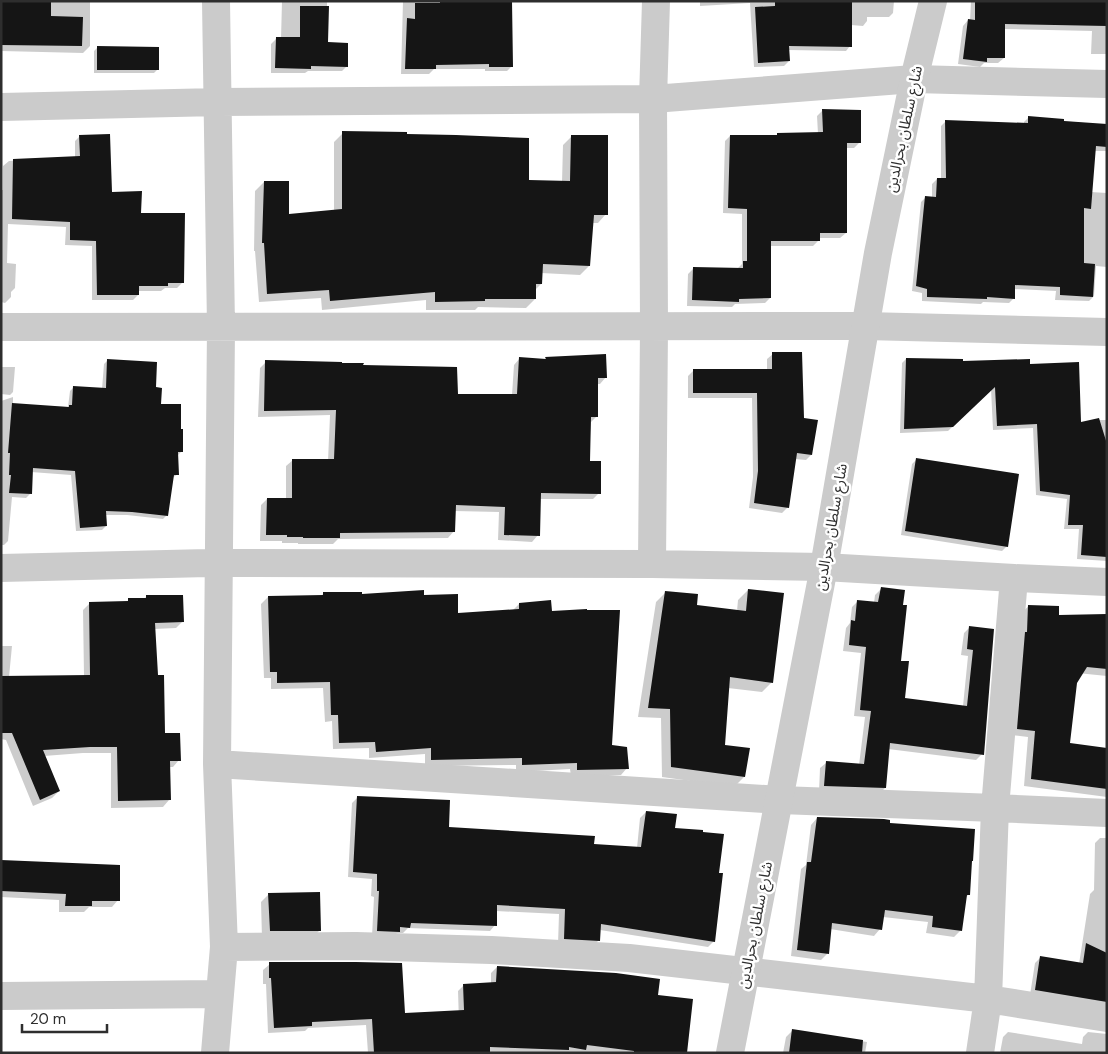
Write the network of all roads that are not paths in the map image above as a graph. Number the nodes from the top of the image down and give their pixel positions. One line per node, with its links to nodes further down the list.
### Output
1 (216, 1): 7 (street)
2 (656, 1): 6 (street)
3 (933, 1): 4 (street, شارع سلطان بحرالدين)
4 (914, 79): 5 (street); 6 (street); 9 (street, شارع سلطان بحرالدين)
5 (1107, 84)
6 (653, 99): 7 (street); 12 (street)
7 (218, 102): 8 (street); 11 (street)
8 (1, 107)
9 (865, 326): 12 (street); 13 (street); 16 (street, شارع سلطان بحرالدين)
10 (1, 327): 11 (street)
11 (221, 327): 12 (street); 14 (street)
12 (654, 327): 15 (street)
13 (1107, 332)
14 (218, 563): 15 (street); 17 (street); 20 (street)
15 (652, 564): 16 (street)
16 (824, 567): 18 (street); 21 (street, شارع سلطان بحرالدين)
17 (1, 568)
18 (1014, 578): 19 (street); 22 (street)
19 (1107, 582)
20 (218, 764): 21 (street); 24 (street)
21 (780, 800): 22 (street); 25 (street, شارع سلطان بحرالدين)
22 (995, 808): 23 (street); 28 (street)
23 (1107, 814)
24 (224, 947): 25 (street); 26 (street)
25 (746, 971): 28 (street); 31 (street, شارع سلطان بحرالدين)
26 (220, 994): 27 (street); 30 (street)
27 (1, 996)
28 (988, 998): 29 (street); 32 (street)
29 (1107, 1018)
30 (215, 1053)
31 (730, 1053)
32 (980, 1053)

